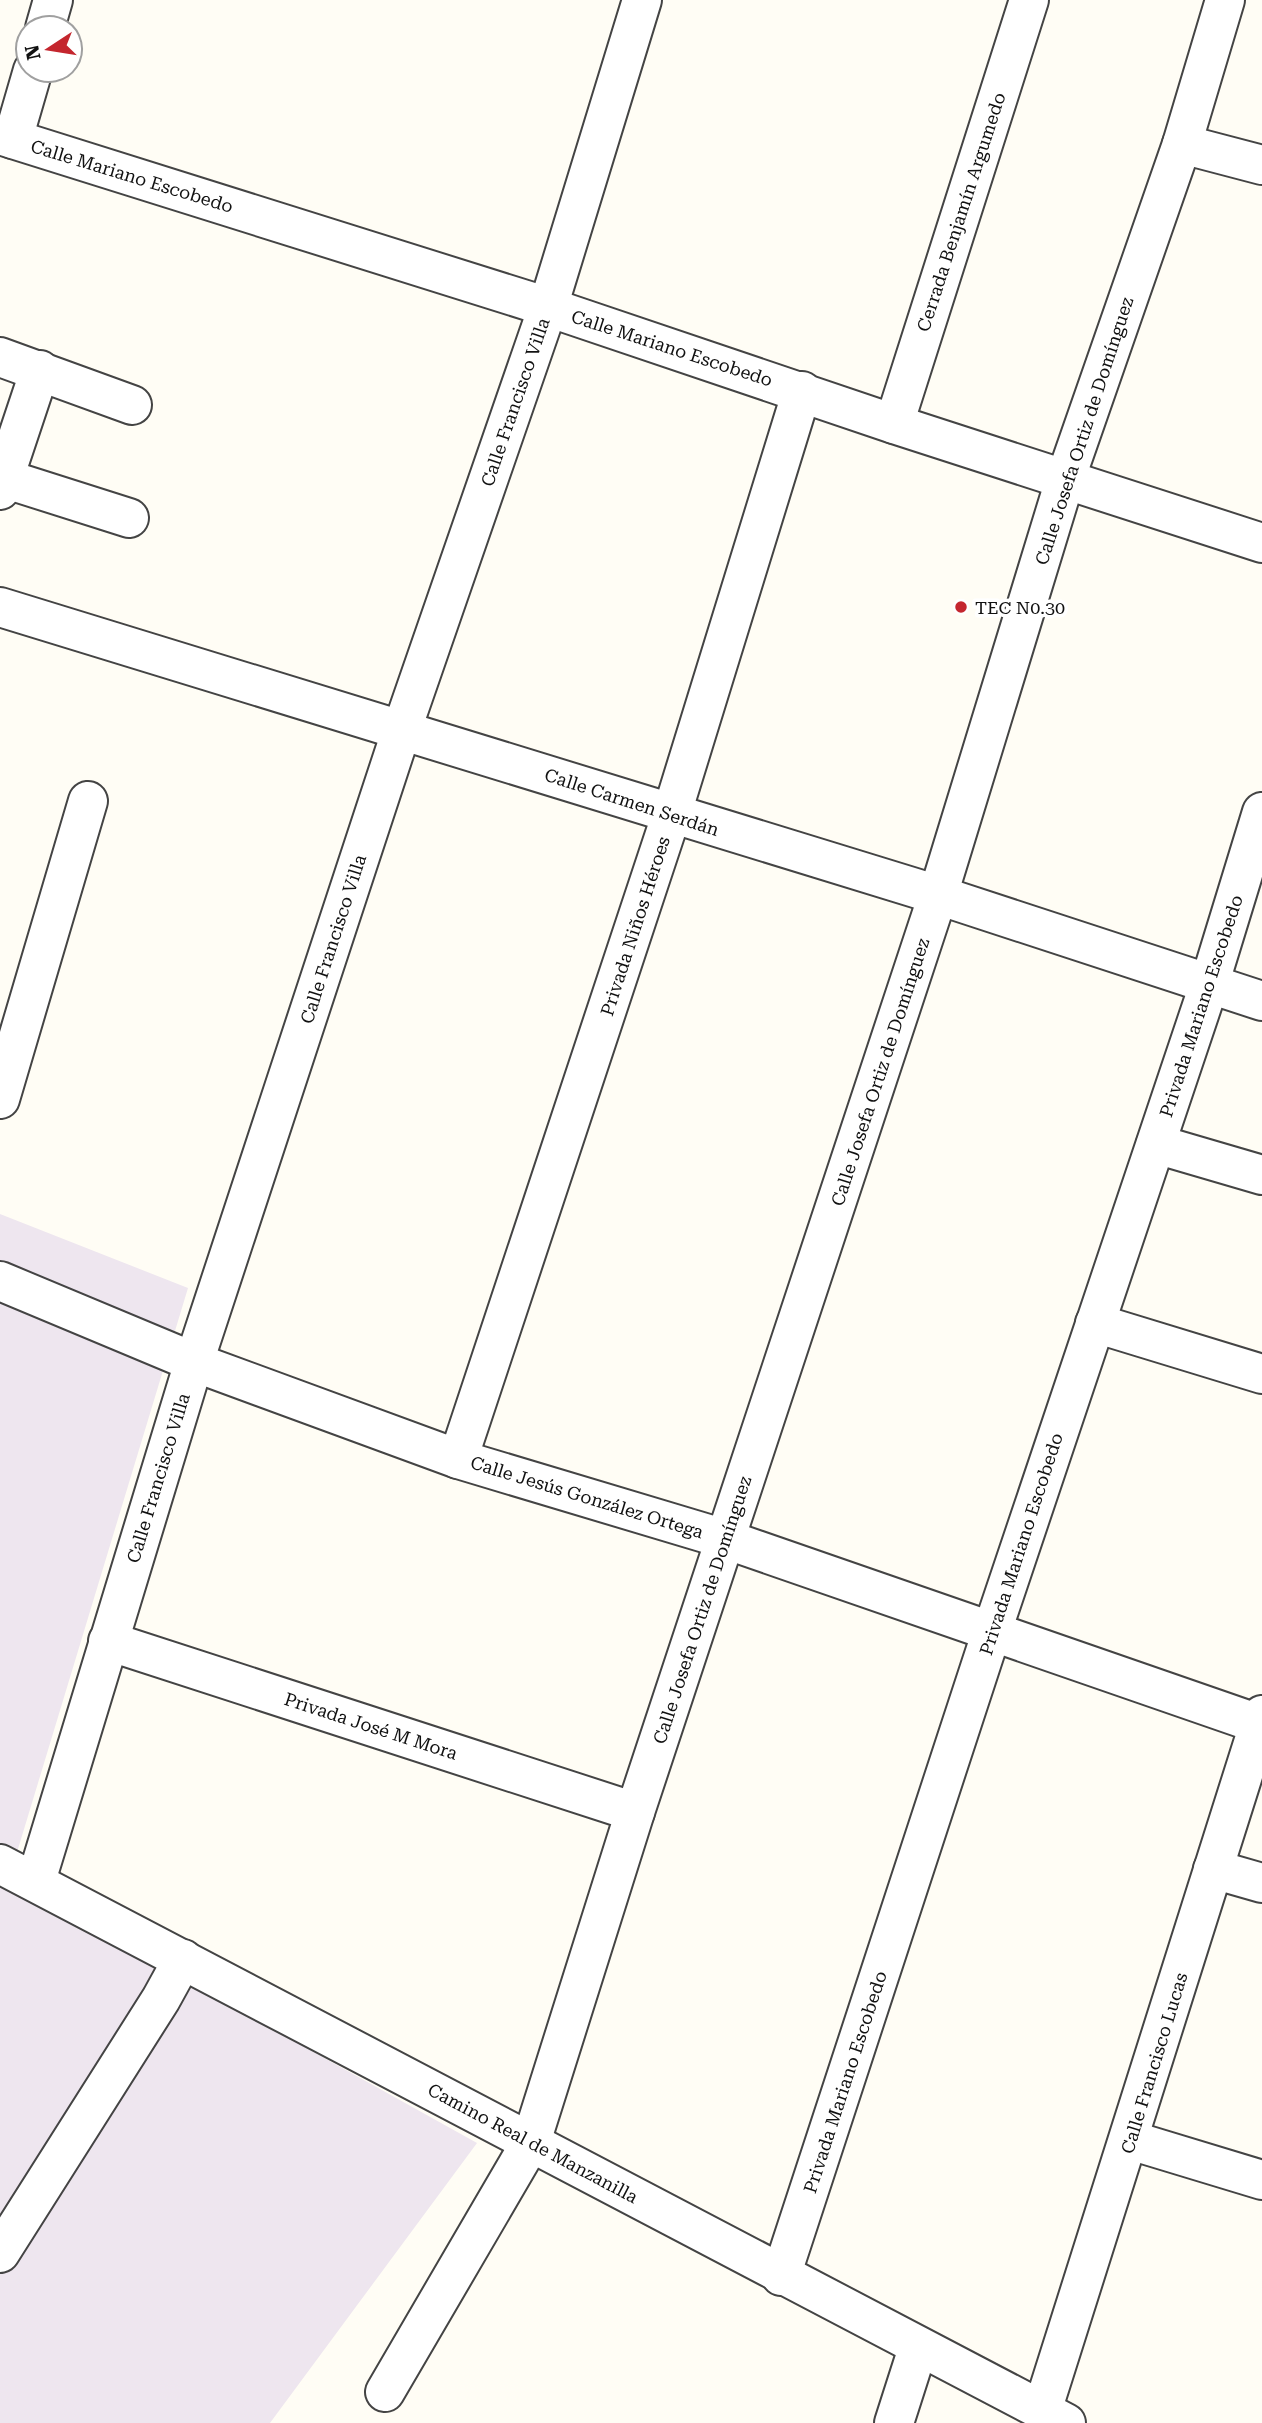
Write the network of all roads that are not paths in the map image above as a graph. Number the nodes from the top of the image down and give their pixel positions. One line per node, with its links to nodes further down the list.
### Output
1 (642, 0): 8 (street, Calle Francisco Villa)
2 (1029, 0): 13 (street, Cerrada Benjamín Argumedo)
3 (1225, 0): 6 (street, Calle Josefa Ortiz de Domínguez)
4 (27, 84): 5 (street)
5 (6, 137): 8 (street, Calle Mariano Escobedo)
6 (1182, 144): 7 (street); 14 (street, Calle Josefa Ortiz de Domínguez)
7 (1262, 165)
8 (548, 307): 11 (street, Calle Mariano Escobedo); 19 (street, Calle Francisco Villa)
9 (0, 357): 10 (street)
10 (40, 370): 12 (street); 15 (street)
11 (802, 391): 13 (street, Calle Mariano Escobedo); 22 (street, Privada Niños Héroes)
12 (132, 405)
13 (894, 424): 14 (street, Calle Mariano Escobedo)
14 (1065, 480): 17 (street, Calle Mariano Escobedo); 23 (street, Calle Josefa Ortiz de Domínguez)
15 (1, 482): 16 (street)
16 (129, 518)
17 (1262, 543)
18 (0, 607): 19 (street, Calle Carmen Serdán)
19 (402, 729): 22 (street, Calle Carmen Serdán); 31 (street, Calle Francisco Villa)
20 (88, 801): 26 (street)
21 (1262, 812): 24 (street, Privada Mariano Escobedo)
22 (671, 816): 23 (street, Calle Carmen Serdán); 33 (street, Privada Niños Héroes)
23 (938, 895): 24 (street, Calle Carmen Serdán); 34 (street, Calle Josefa Ortiz de Domínguez)
24 (1209, 985): 25 (street, Calle Carmen Serdán); 27 (street, Privada Mariano Escobedo)
25 (1262, 1001)
26 (0, 1099)
27 (1156, 1144): 28 (street); 30 (street, Privada Mariano Escobedo)
28 (1262, 1175)
29 (0, 1281): 31 (street, Calle Jesús González Ortega)
30 (1095, 1323): 32 (street); 35 (street, Privada Mariano Escobedo)
31 (194, 1362): 33 (street, Calle Jesús González Ortega); 36 (street, Calle Francisco Villa)
32 (1262, 1374)
33 (458, 1459): 34 (street, Calle Jesús González Ortega)
34 (725, 1539): 35 (street, Calle Jesús González Ortega); 38 (street, Calle Josefa Ortiz de Domínguez)
35 (992, 1631): 37 (street, Calle Jesús González Ortega); 48 (street, Privada Mariano Escobedo)
36 (108, 1641): 38 (street, Privada José M Mora); 41 (street, Calle Francisco Villa)
37 (1261, 1719): 40 (street, Calle Francisco Lucas)
38 (635, 1812): 45 (street, Calle Josefa Ortiz de Domínguez)
39 (0, 1864): 41 (street, Camino Real de Manzanilla)
40 (1213, 1869): 42 (street); 44 (street, Calle Francisco Lucas)
41 (36, 1881): 43 (street, Camino Real de Manzanilla)
42 (1262, 1883)
43 (183, 1959): 45 (street, Camino Real de Manzanilla); 47 (street)
44 (1130, 2140): 46 (street); 51 (street, Calle Francisco Lucas)
45 (531, 2142): 48 (street, Camino Real de Manzanilla); 50 (street, Calle Josefa Ortiz de Domínguez)
46 (1262, 2180)
47 (0, 2253)
48 (781, 2276): 49 (street, Camino Real de Manzanilla)
49 (918, 2348): 51 (street, Camino Real de Manzanilla); 52 (street)
50 (385, 2392)
51 (1054, 2417)
52 (894, 2423)

